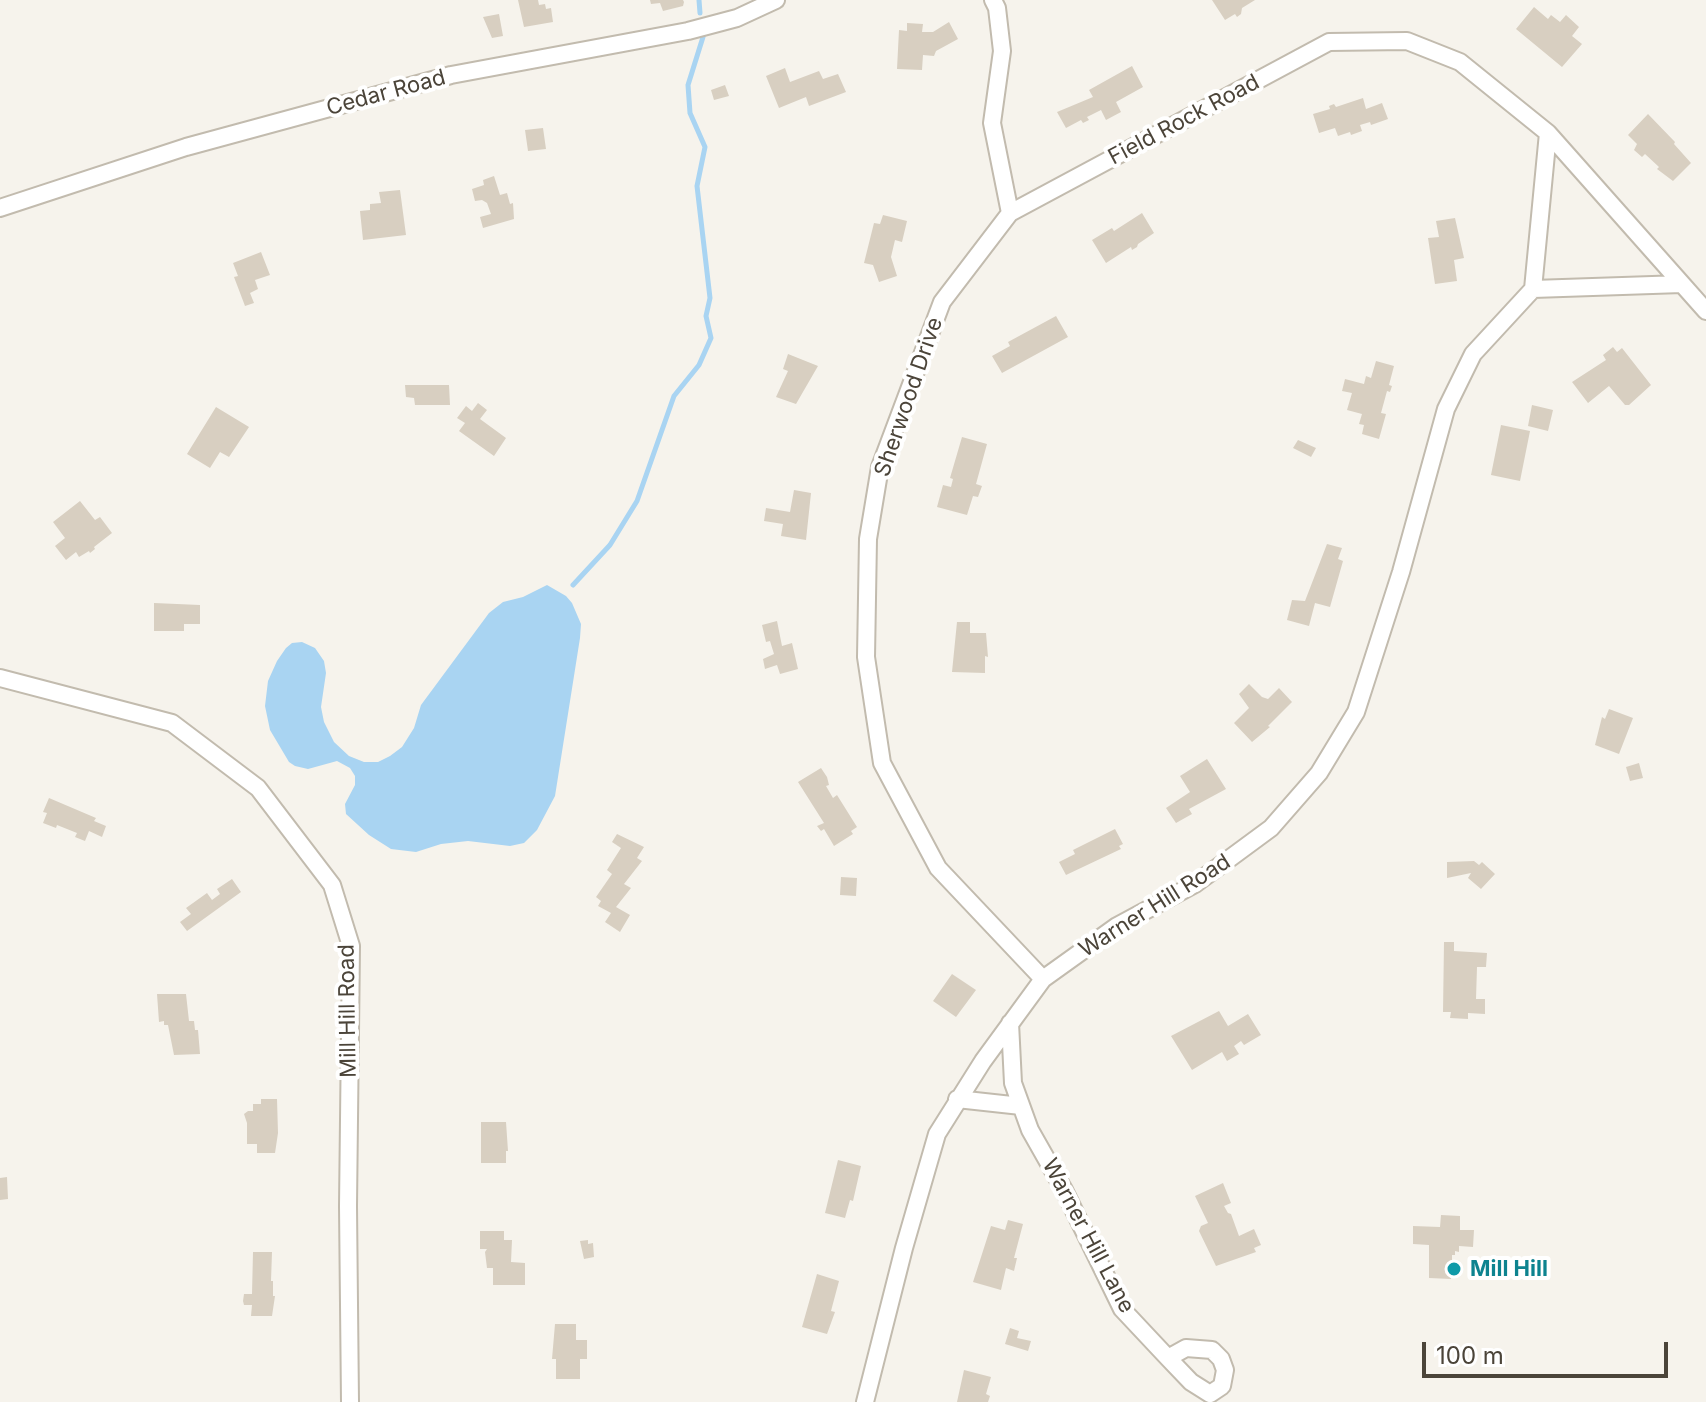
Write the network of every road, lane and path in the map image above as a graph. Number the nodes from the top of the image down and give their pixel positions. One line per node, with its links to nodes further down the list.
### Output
1 (776, 0): 4 (street, Cedar Road)
2 (993, 0): 5 (street)
3 (1548, 133): 5 (street, Field Rock Road); 6 (street, Field Rock Road); 7 (street)
4 (0, 208)
5 (1010, 213): 10 (street, Sherwood Drive)
6 (1682, 284): 7 (street); 8 (street)
7 (1533, 289): 10 (street, Warner Hill Road)
8 (1706, 311)
9 (0, 678): 15 (street, Mill Hill Road)
10 (1043, 979): 11 (street, Warner Hill Road)
11 (1010, 1023): 12 (street, Warner Hill Road); 13 (street, Warner Hill Lane)
12 (957, 1099): 13 (street); 16 (street, Warner Hill Road)
13 (1021, 1106): 14 (street, Warner Hill Lane)
14 (1168, 1358)
15 (350, 1402)
16 (865, 1402)

